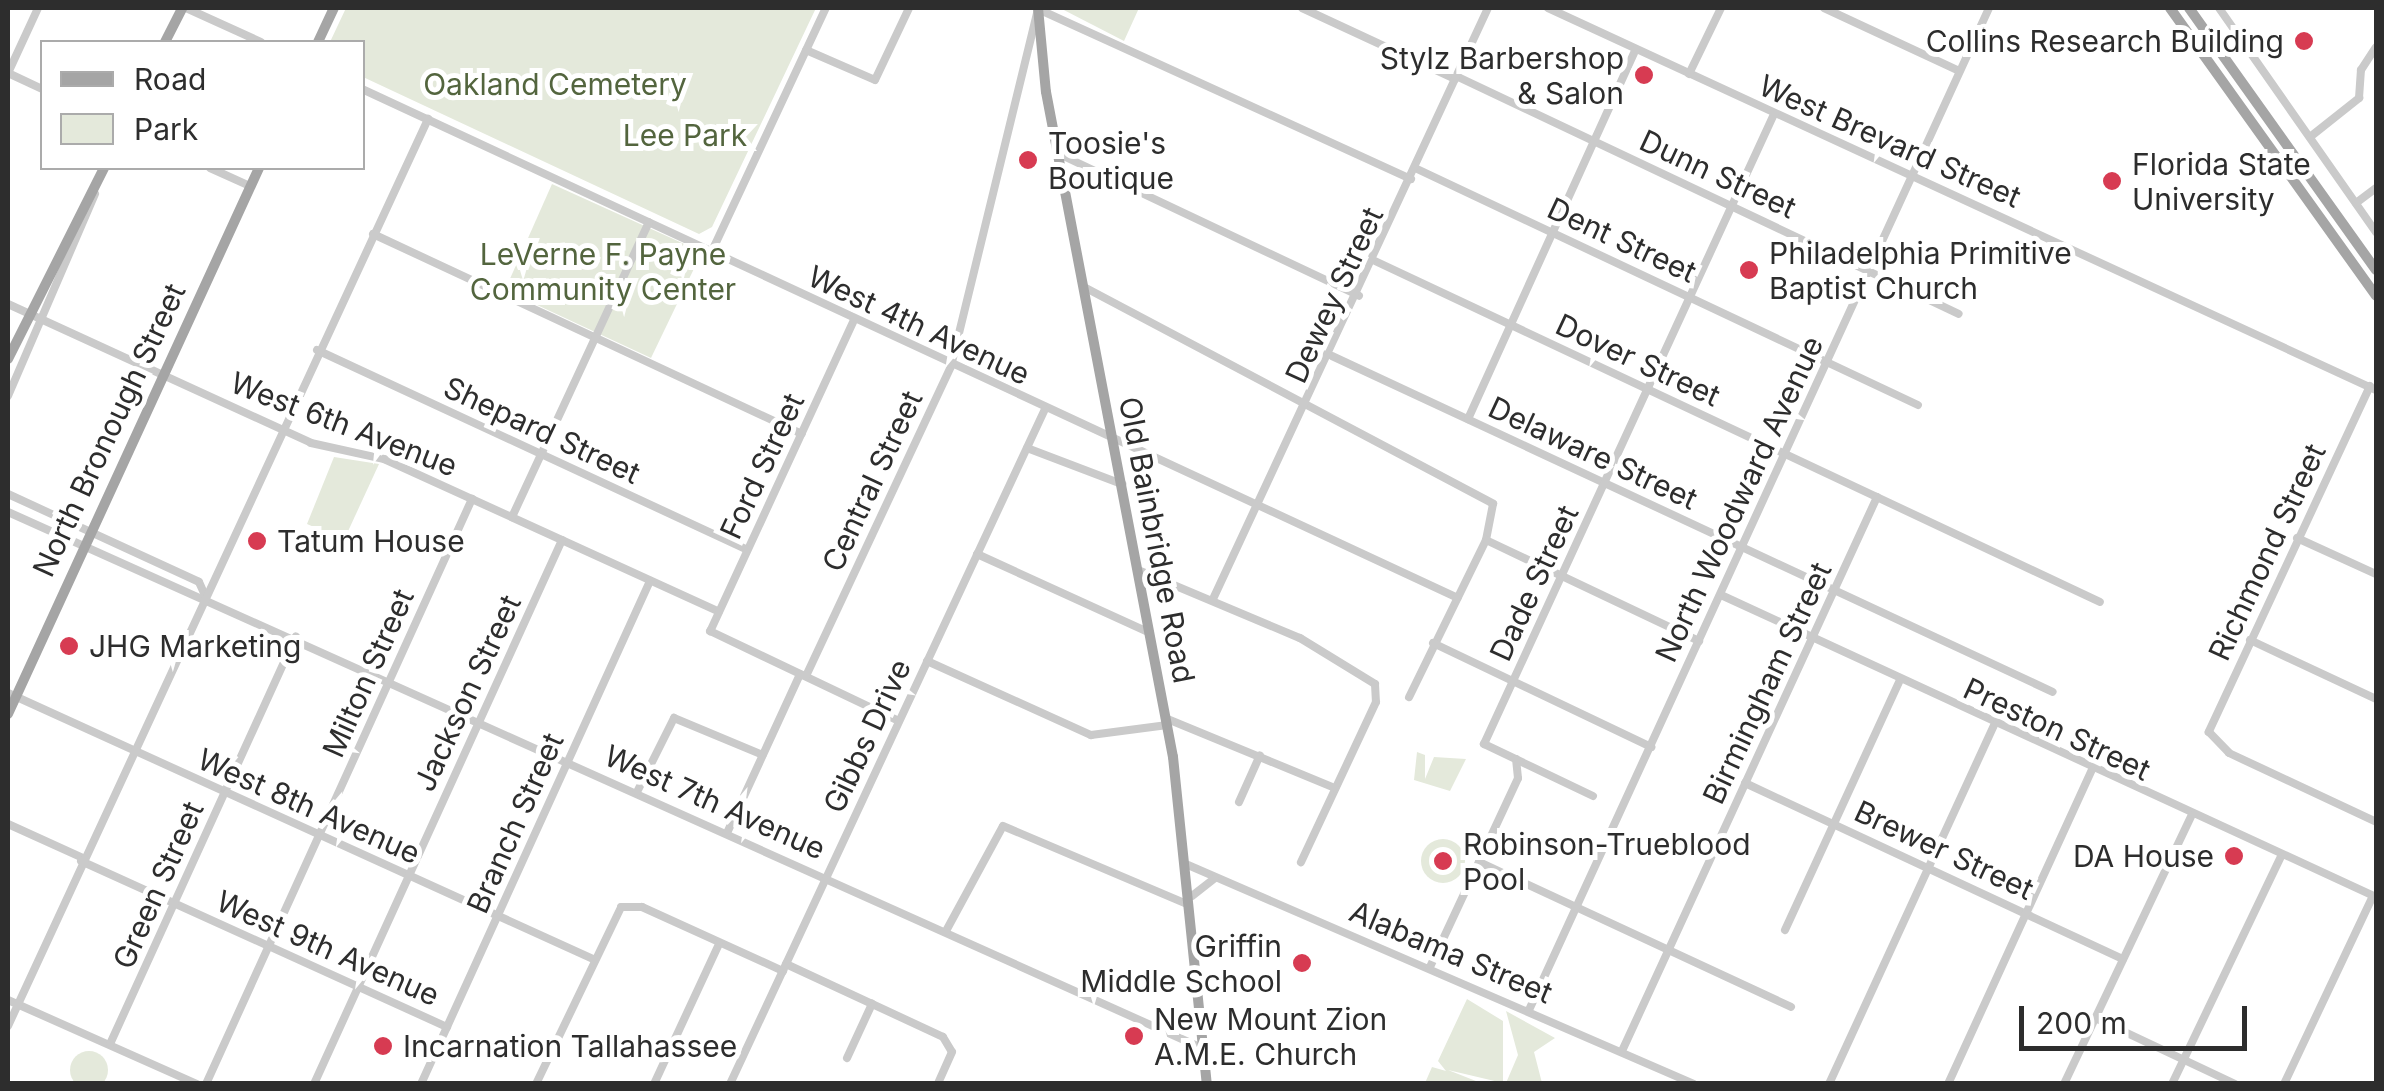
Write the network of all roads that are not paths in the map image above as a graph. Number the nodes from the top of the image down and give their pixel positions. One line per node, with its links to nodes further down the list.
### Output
1 (38, 8): 23 (street)
2 (184, 8): 16 (main road); 17 (street)
3 (334, 8): 18 (main road)
4 (826, 8): 21 (street)
5 (1038, 8): 32 (main road, Old Bainbridge Road); 38 (street); 66 (street, Central Street)
6 (1302, 8): 25 (street, Dunn Street)
7 (1488, 8): 25 (street, Dewey Street)
8 (1548, 8): 20 (street, West Brevard Street)
9 (1721, 8): 24 (street)
10 (1824, 8): 22 (street)
11 (1989, 8): 22 (street, North Woodward Avenue)
12 (2170, 8): 53 (main road)
13 (2189, 8): 50 (main road)
14 (2219, 8): 30 (street)
15 (904, 9): 21 (street)
16 (165, 40)
17 (257, 40)
18 (319, 40)
19 (2376, 46): 30 (street)
20 (1636, 49): 24 (street, West Brevard Street); 31 (street)
21 (806, 50): 47 (street)
22 (1959, 71): 37 (street, North Woodward Avenue)
23 (8, 73): 26 (street)
24 (1689, 74): 28 (street, West Brevard Street)
25 (1455, 77): 31 (street, Dunn Street); 33 (street, Dewey Street)
26 (40, 89)
27 (365, 90): 29 (street, West 4th Avenue)
28 (1774, 114): 37 (street, West Brevard Street); 42 (street, Dade Street)
29 (428, 119): 43 (street, West 4th Avenue); 46 (street)
30 (2310, 138): 41 (street)
31 (1594, 141): 42 (street, Dunn Street); 44 (street)
32 (1057, 152): 51 (main road, Old Bainbridge Road); 52 (street)
33 (1415, 168): 38 (street, Dewey Street); 44 (street, Dent Street)
34 (214, 170): 39 (street)
35 (258, 170): 39 (main road, North Bronough Street)
36 (102, 172): 56 (main road); 58 (street)
37 (1910, 177): 49 (street, North Woodward Avenue); 68 (street, West Brevard Street)
38 (1411, 179): 48 (street, Dewey Street)
39 (250, 186): 67 (main road, North Bronough Street)
40 (2376, 188): 41 (street)
41 (2356, 203): 45 (street)
42 (1732, 206): 49 (street, Dunn Street); 54 (street, Dade Street)
43 (649, 222): 47 (street, West 4th Avenue); 61 (street)
44 (1552, 232): 54 (street, Dent Street); 60 (street)
45 (2376, 232)
46 (372, 234): 61 (street); 62 (street)
47 (712, 251): 59 (street, West 4th Avenue)
48 (1375, 261): 52 (street, Dewey Street); 60 (street, Dover Street)
49 (1868, 270): 57 (street, Dunn Street); 65 (street, North Woodward Avenue)
50 (2376, 270)
51 (1084, 288): 73 (street); 77 (main road, Old Bainbridge Road)
52 (1359, 296): 63 (street, Dewey Street)
53 (2376, 296)
54 (1690, 298): 65 (street, Dent Street); 69 (street, Dade Street)
55 (8, 304): 56 (street, West 6th Avenue)
56 (28, 313): 58 (street, West 6th Avenue); 64 (main road)
57 (1959, 314)
58 (44, 320): 67 (street, West 6th Avenue); 70 (street)
59 (854, 320): 66 (street, West 4th Avenue); 76 (street, Ford Street)
60 (1510, 325): 69 (street, Dover Street); 74 (street)
61 (595, 338): 76 (street); 79 (street)
62 (317, 350): 75 (street); 79 (street, Shepard Street)
63 (1332, 356): 73 (street, Dewey Street); 74 (street, Delaware Street)
64 (8, 359)
65 (1827, 362): 71 (street, Dent Street); 80 (street, North Woodward Avenue)
66 (951, 366): 72 (street, West 4th Avenue); 117 (street, Central Street)
67 (161, 374): 75 (street, West 6th Avenue); 91 (main road, North Bronough Street)
68 (2373, 388): 92 (street, Richmond Street)
69 (1648, 390): 80 (street, Dover Street); 82 (street, Dade Street)
70 (8, 396)
71 (1918, 406)
72 (1045, 408): 77 (street, West 4th Avenue); 78 (street, Gibbs Drive)
73 (1305, 408): 86 (street, Dewey Street); 94 (street)
74 (1468, 419): 82 (street, Delaware Street)
75 (280, 428): 85 (street, West 6th Avenue); 104 (street)
76 (802, 434): 97 (street, Ford Street)
77 (1114, 440): 81 (main road, Old Bainbridge Road); 86 (street, West 4th Avenue)
78 (1026, 448): 81 (street); 98 (street, Gibbs Drive)
79 (541, 454): 89 (street); 97 (street, Shepard Street)
80 (1785, 454): 84 (street, Dover Street); 96 (street, North Woodward Avenue)
81 (1122, 484): 99 (main road, Old Bainbridge Road)
82 (1605, 484): 96 (street, Delaware Street); 101 (street, Dade Street)
83 (8, 494): 87 (street, West 7th Avenue)
84 (1877, 497): 103 (street, Birmingham Street); 108 (street, Dover Street)
85 (472, 499): 89 (street, West 6th Avenue); 118 (street, Milton Street)
86 (1258, 507): 106 (street, West 4th Avenue); 107 (street, Dewey Street)
87 (42, 511): 90 (street); 91 (street, West 7th Avenue)
88 (8, 512): 90 (street, West 7th Avenue)
89 (512, 517): 93 (street, West 6th Avenue)
90 (36, 525): 95 (street, West 7th Avenue)
91 (90, 533): 95 (main road, North Bronough Street); 104 (street, West 7th Avenue)
92 (2297, 538): 100 (street); 114 (street, Richmond Street)
93 (562, 540): 102 (street, West 6th Avenue); 126 (street, Jackson Street)
94 (1486, 540): 101 (street); 106 (street)
95 (84, 546): 104 (street, West 7th Avenue); 122 (main road, North Bronough Street)
96 (1742, 548): 103 (street, Delaware Street); 105 (street, North Woodward Avenue)
97 (748, 550): 109 (street, Ford Street)
98 (977, 554): 110 (street); 116 (street, Gibbs Drive)
99 (1138, 570): 107 (street); 110 (main road, Old Bainbridge Road)
100 (2376, 574)
101 (1562, 576): 113 (street); 120 (street, Dade Street)
102 (650, 580): 109 (street, West 6th Avenue); 135 (street, Branch Street)
103 (1834, 591): 112 (street, Birmingham Street); 121 (street, Delaware Street)
104 (204, 593): 111 (street, West 7th Avenue); 131 (street)
105 (1721, 595): 112 (street, Preston Street); 113 (street, North Woodward Avenue)
106 (1458, 598): 115 (street)
107 (1214, 599): 138 (street)
108 (2100, 602)
109 (718, 612): 117 (street, Ford Street)
110 (1150, 633): 128 (main road, Old Bainbridge Road)
111 (296, 636): 118 (street, West 7th Avenue); 139 (street, Green Street)
112 (1812, 639): 119 (street, Preston Street); 137 (street, Birmingham Street)
113 (1699, 640): 130 (street, North Woodward Avenue)
114 (2250, 640): 124 (street); 144 (street, Richmond Street)
115 (1433, 643): 120 (street); 123 (street)
116 (927, 661): 127 (street, Gibbs Drive); 128 (street)
117 (803, 675): 127 (street); 132 (street, Central Street)
118 (390, 679): 126 (street, West 7th Avenue); 148 (street, Milton Street)
119 (1900, 680): 129 (street, Preston Street); 146 (street)
120 (1512, 683): 130 (street); 134 (street, Dade Street)
121 (2053, 692)
122 (11, 694): 125 (main road, North Bronough Street); 131 (street, West 8th Avenue)
123 (1410, 698)
124 (2376, 700)
125 (8, 714)
126 (480, 720): 135 (street, West 7th Avenue); 155 (street, Jackson Street)
127 (899, 721): 156 (street, Gibbs Drive)
128 (1166, 721): 133 (street); 153 (main road, Old Bainbridge Road)
129 (1994, 725): 136 (street, Preston Street); 154 (street)
130 (1651, 747): 161 (street, North Woodward Avenue)
131 (132, 750): 139 (street, West 8th Avenue); 150 (street)
132 (763, 755): 140 (street); 147 (street, Central Street)
133 (1260, 756): 138 (street); 142 (street)
134 (1516, 759): 141 (street); 152 (street)
135 (568, 760): 140 (street, West 7th Avenue); 163 (street, Branch Street)
136 (2092, 770): 143 (street, Preston Street); 162 (street)
137 (1745, 783): 146 (street, Brewer Street); 168 (street, Birmingham Street)
138 (1336, 788): 151 (street)
139 (224, 792): 148 (street, West 8th Avenue); 160 (street, Green Street)
140 (637, 792): 147 (street, West 7th Avenue)
141 (1593, 796)
142 (1240, 802)
143 (2191, 816): 149 (street, Preston Street); 170 (street)
144 (2376, 822)
145 (8, 824): 150 (street, West 9th Avenue)
146 (1834, 824): 154 (street, Brewer Street); 164 (street)
147 (727, 833): 156 (street, West 7th Avenue)
148 (318, 836): 155 (street, West 8th Avenue); 167 (street, Milton Street)
149 (2281, 856): 158 (street, Preston Street); 185 (street)
150 (82, 860): 160 (street, West 9th Avenue); 174 (street)
151 (1301, 862)
152 (1479, 862): 161 (street); 171 (street)
153 (1188, 866): 157 (street, Alabama Street); 159 (main road, Old Bainbridge Road)
154 (1928, 868): 162 (street, Brewer Street); 196 (street)
155 (408, 876): 163 (street, West 8th Avenue); 173 (street, Jackson Street)
156 (826, 878): 165 (street, West 7th Avenue); 172 (street, Gibbs Drive)
157 (1215, 878): 159 (street); 171 (street, Alabama Street)
158 (2375, 896): 201 (street)
159 (1193, 902): 165 (street); 183 (main road, Old Bainbridge Road)
160 (174, 903): 167 (street, West 9th Avenue); 181 (street, Green Street)
161 (1576, 907): 168 (street); 177 (street, North Woodward Avenue)
162 (2026, 914): 170 (street, Brewer Street); 197 (street)
163 (497, 916): 169 (street, West 8th Avenue); 180 (street, Branch Street)
164 (1786, 930)
165 (946, 931): 183 (street, West 7th Avenue)
166 (720, 944): 169 (street); 172 (street); 191 (street)
167 (268, 946): 173 (street, West 9th Avenue); 187 (street, Milton Street)
168 (1668, 950): 176 (street); 182 (street, Birmingham Street)
169 (594, 959): 190 (street)
170 (2123, 959): 178 (street)
171 (1430, 967): 177 (street, Alabama Street)
172 (784, 968): 175 (street); 192 (street, Gibbs Drive)
173 (358, 987): 180 (street, West 9th Avenue); 188 (street, Jackson Street)
174 (12, 1002): 179 (street); 181 (street)
175 (872, 1004): 184 (street); 193 (street)
176 (1791, 1007)
177 (1529, 1010): 182 (street, Alabama Street)
178 (2095, 1018): 185 (street); 198 (street)
179 (8, 1026)
180 (447, 1026): 189 (street, Branch Street)
181 (110, 1044): 186 (street)
182 (1622, 1050): 195 (street, Alabama Street)
183 (1208, 1051): 194 (main road, Old Bainbridge Road)
184 (847, 1058)
185 (2184, 1059): 199 (street); 200 (street)
186 (197, 1084)
187 (206, 1084)
188 (314, 1084)
189 (421, 1084)
190 (536, 1084)
191 (654, 1084)
192 (730, 1084)
193 (938, 1084)
194 (1207, 1084)
195 (1694, 1084)
196 (1829, 1084)
197 (1948, 1084)
198 (2064, 1084)
199 (2172, 1084)
200 (2235, 1084)
201 (2284, 1084)

